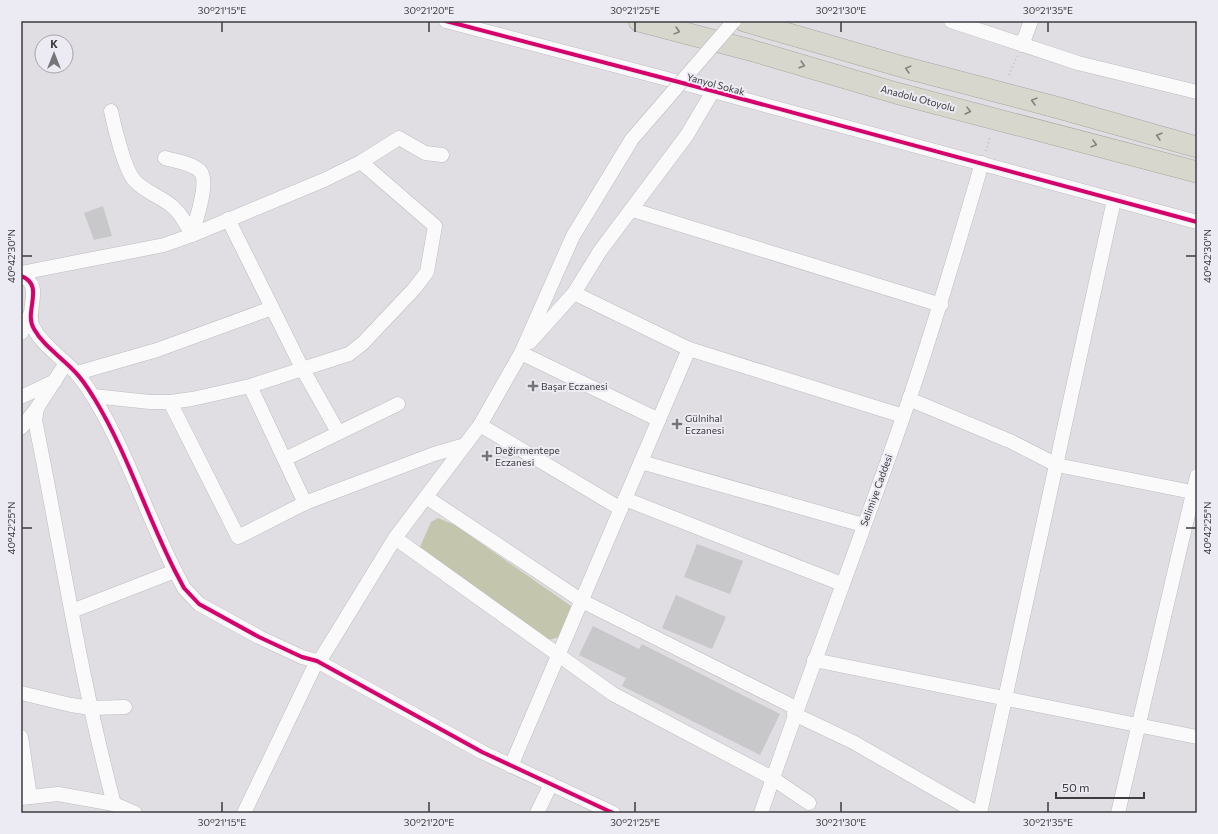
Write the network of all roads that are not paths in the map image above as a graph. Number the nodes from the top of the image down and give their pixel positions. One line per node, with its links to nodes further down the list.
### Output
1 (446, 21): 8 (street, Yanyol Sokak)
2 (639, 21): 16 (highway, Anadolu Otoyolu, one-way to 16)
3 (734, 21): 30 (street, bridge)
4 (744, 21): 11 (highway, one-way to 4)
5 (950, 21): 7 (street)
6 (1031, 21): 7 (street)
7 (1022, 46): 9 (street)
8 (713, 91): 15 (street, Yanyol Sokak); 18 (street)
9 (1197, 92)
10 (111, 111): 21 (street)
11 (1197, 147)
12 (442, 156): 14 (street)
13 (165, 158): 21 (street)
14 (361, 162): 19 (street); 32 (street)
15 (982, 164): 17 (street, Yanyol Sokak); 25 (street, Selimiye Caddesi)
16 (1197, 172)
17 (1114, 200): 20 (street, Yanyol Sokak); 50 (street)
18 (633, 210): 24 (street); 25 (street)
19 (228, 219): 21 (street); 26 (street)
20 (1197, 222)
21 (192, 235): 22 (street)
22 (21, 273)
23 (21, 276): 27 (street)
24 (574, 293): 29 (street); 30 (street)
25 (941, 304): 38 (street, Selimiye Caddesi)
26 (272, 308): 32 (street); 33 (street)
27 (30, 315): 28 (street); 31 (street)
28 (21, 333)
29 (689, 349): 42 (street); 43 (street)
30 (521, 353): 43 (street); 44 (street)
31 (66, 363): 33 (street); 34 (street)
32 (302, 368): 35 (street); 46 (street)
33 (77, 373): 36 (street)
34 (55, 381): 37 (street); 41 (street)
35 (250, 386): 39 (street); 48 (street)
36 (93, 396): 39 (street); 58 (street)
37 (21, 397)
38 (909, 399): 42 (street, Selimiye Caddesi); 50 (street)
39 (170, 402): 54 (street)
40 (398, 404): 46 (street)
41 (37, 408): 45 (street); 61 (street)
42 (903, 416): 56 (street, Selimiye Caddesi)
43 (659, 420): 49 (street)
44 (480, 425): 47 (street); 55 (street)
45 (21, 428)
46 (338, 432): 48 (street)
47 (465, 445): 53 (street); 54 (street)
48 (285, 460): 54 (street)
49 (641, 462): 55 (street); 56 (street)
50 (1058, 465): 52 (street); 66 (street)
51 (1197, 476): 52 (street)
52 (1195, 492): 70 (street)
53 (426, 497): 57 (street); 60 (street)
54 (306, 503)
55 (623, 504): 59 (street); 60 (street)
56 (863, 525): 59 (street, Selimiye Caddesi)
57 (395, 538): 62 (street); 64 (street)
58 (175, 571): 61 (street); 64 (street)
59 (842, 584): 63 (street, Selimiye Caddesi)
60 (582, 601): 62 (street); 69 (street)
61 (72, 611): 68 (street)
62 (558, 656): 73 (street); 74 (street)
63 (814, 660): 66 (street); 69 (street, Selimiye Caddesi)
64 (318, 662): 73 (street); 80 (street)
65 (21, 693): 68 (street)
66 (1006, 699): 70 (street); 84 (street)
67 (125, 707): 68 (street)
68 (90, 708): 78 (street)
69 (795, 711): 74 (street, Selimiye Caddesi); 84 (street)
70 (1138, 726): 72 (street); 85 (street)
71 (21, 737): 76 (street)
72 (1197, 737)
73 (511, 766): 75 (street)
74 (772, 778): 77 (street); 83 (street, Selimiye Caddesi)
75 (551, 784): 81 (street); 82 (street)
76 (26, 797): 78 (street)
77 (809, 802)
78 (114, 804): 79 (street)
79 (135, 813)
80 (244, 813)
81 (536, 813)
82 (613, 813)
83 (761, 813)
84 (979, 813)
85 (1118, 813)

